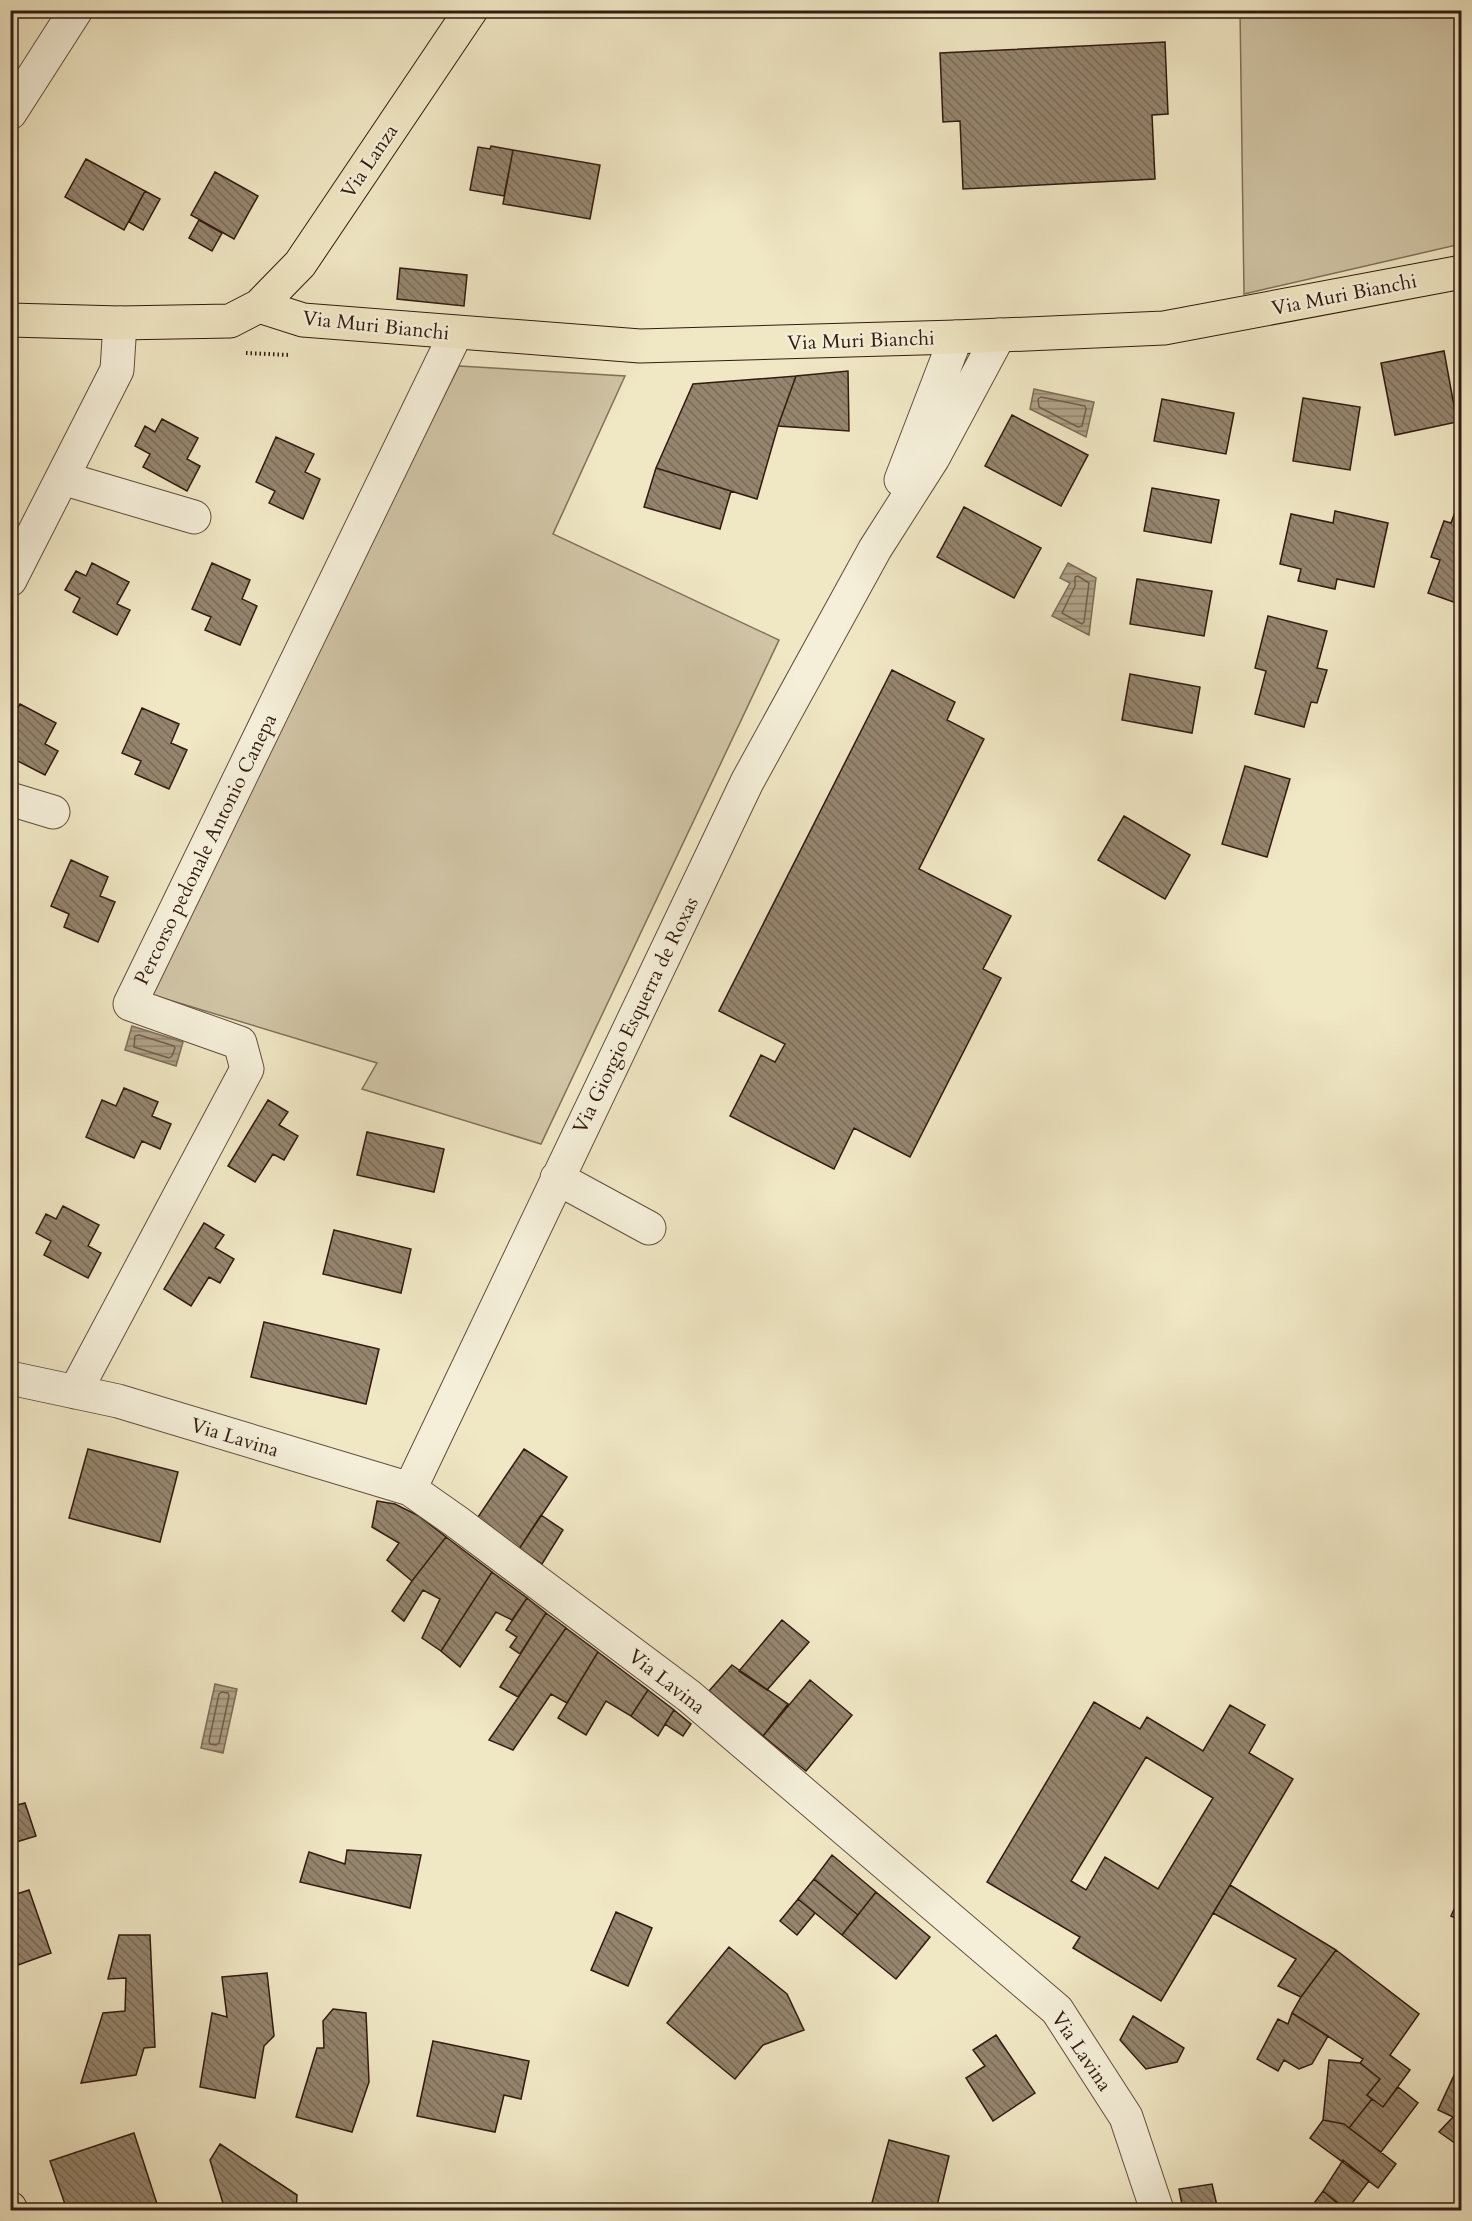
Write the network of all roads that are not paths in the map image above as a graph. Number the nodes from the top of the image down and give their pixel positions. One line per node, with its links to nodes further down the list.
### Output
1 (76, 10): 3 (street)
2 (471, 10): 5 (main road, Via Lanza)
3 (14, 101)
4 (1461, 272): 9 (main road, Via Muri Bianchi)
5 (259, 306): 7 (main road, Via Lanza); 8 (main road, Via Muri Bianchi)
6 (10, 320): 7 (main road, Via Lanza)
7 (120, 323): 11 (street)
8 (456, 333): 10 (main road, Via Muri Bianchi); 20 (street, Percorso pedonale Antonio Canepa)
9 (999, 335): 10 (main road, Via Muri Bianchi); 13 (street)
10 (956, 337): 13 (street)
11 (62, 478): 12 (street); 14 (street)
12 (194, 517)
13 (875, 549): 17 (street, Via Giorgio Esquerra de Roxas)
14 (10, 580)
15 (10, 799): 16 (street)
16 (53, 812)
17 (557, 1178): 18 (street); 21 (street, Via Giorgio Esquerra de Roxas)
18 (649, 1228)
19 (10, 1378): 20 (street, Via Lavina)
20 (75, 1392): 21 (street, Via Lavina)
21 (410, 1489): 22 (street, Via Lavina)
22 (1157, 2211)

